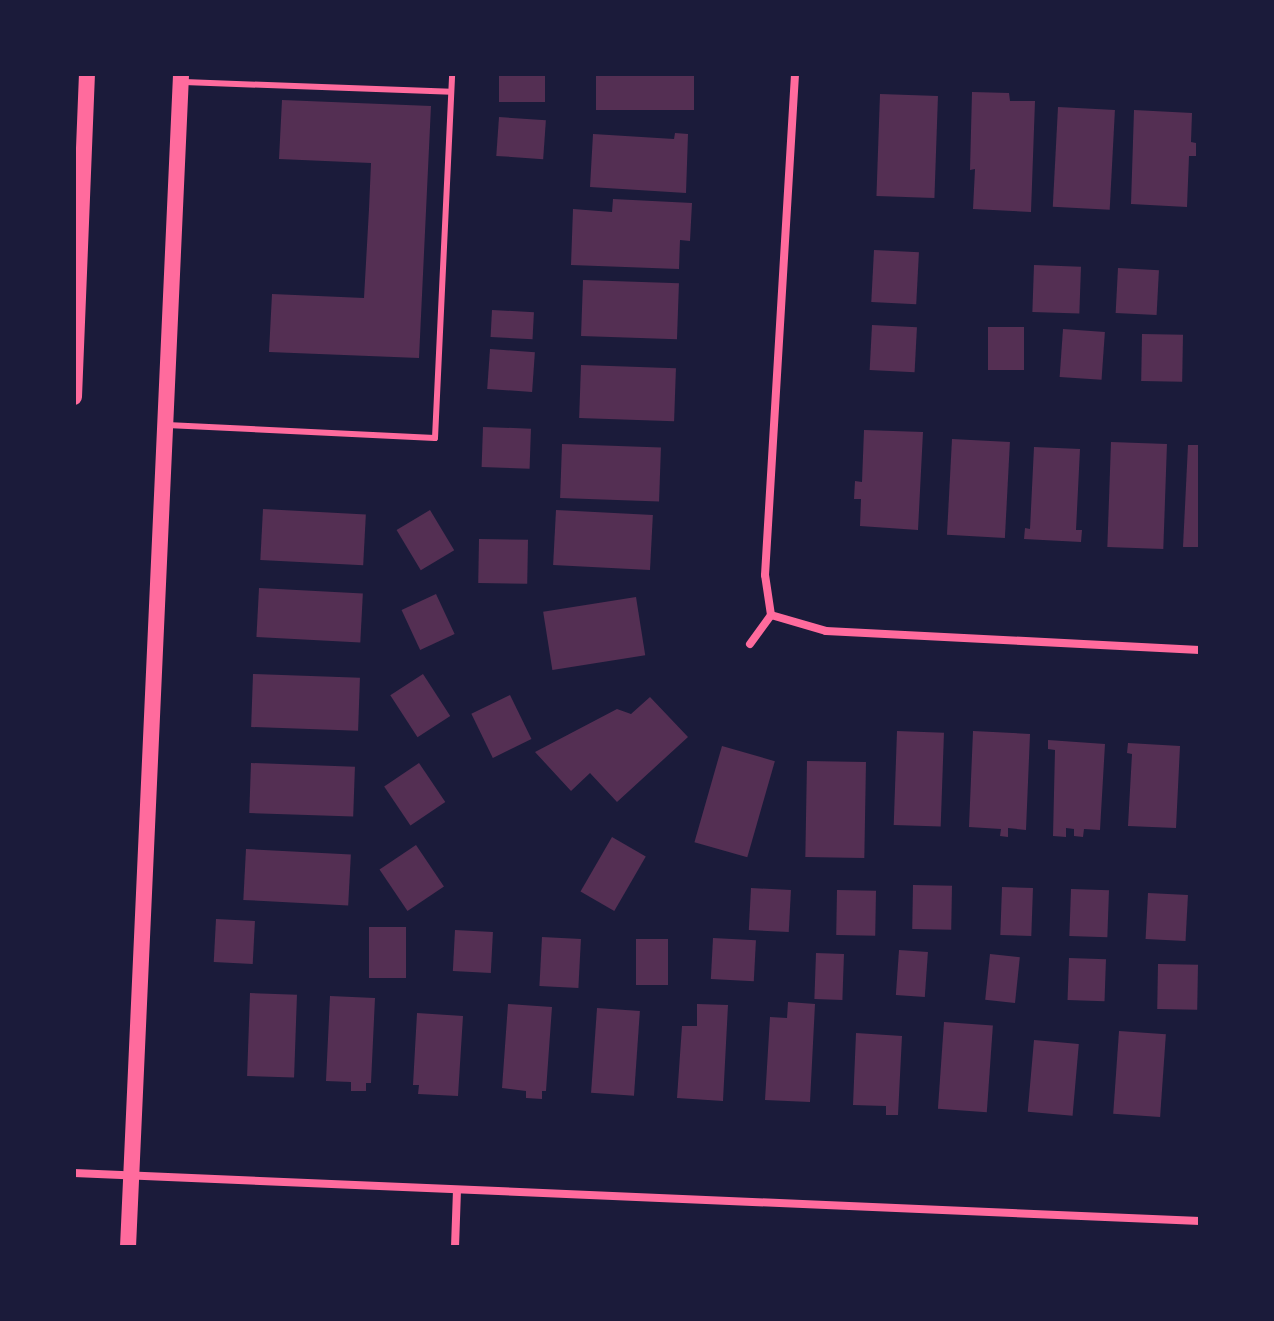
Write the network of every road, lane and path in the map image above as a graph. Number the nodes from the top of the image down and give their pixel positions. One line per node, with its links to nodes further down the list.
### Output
1 (87, 74): 6 (main road)
2 (452, 74): 5 (lane)
3 (795, 74): 8 (street)
4 (181, 78): 5 (lane); 7 (main road)
5 (451, 92): 7 (lane)
6 (74, 397)
7 (165, 425): 12 (main road)
8 (771, 615): 9 (street); 10 (street)
9 (750, 644)
10 (1200, 650)
11 (74, 1173): 12 (street)
12 (132, 1176): 13 (street); 15 (main road)
13 (457, 1191): 14 (street); 16 (street)
14 (1200, 1221)
15 (128, 1247)
16 (455, 1247)

